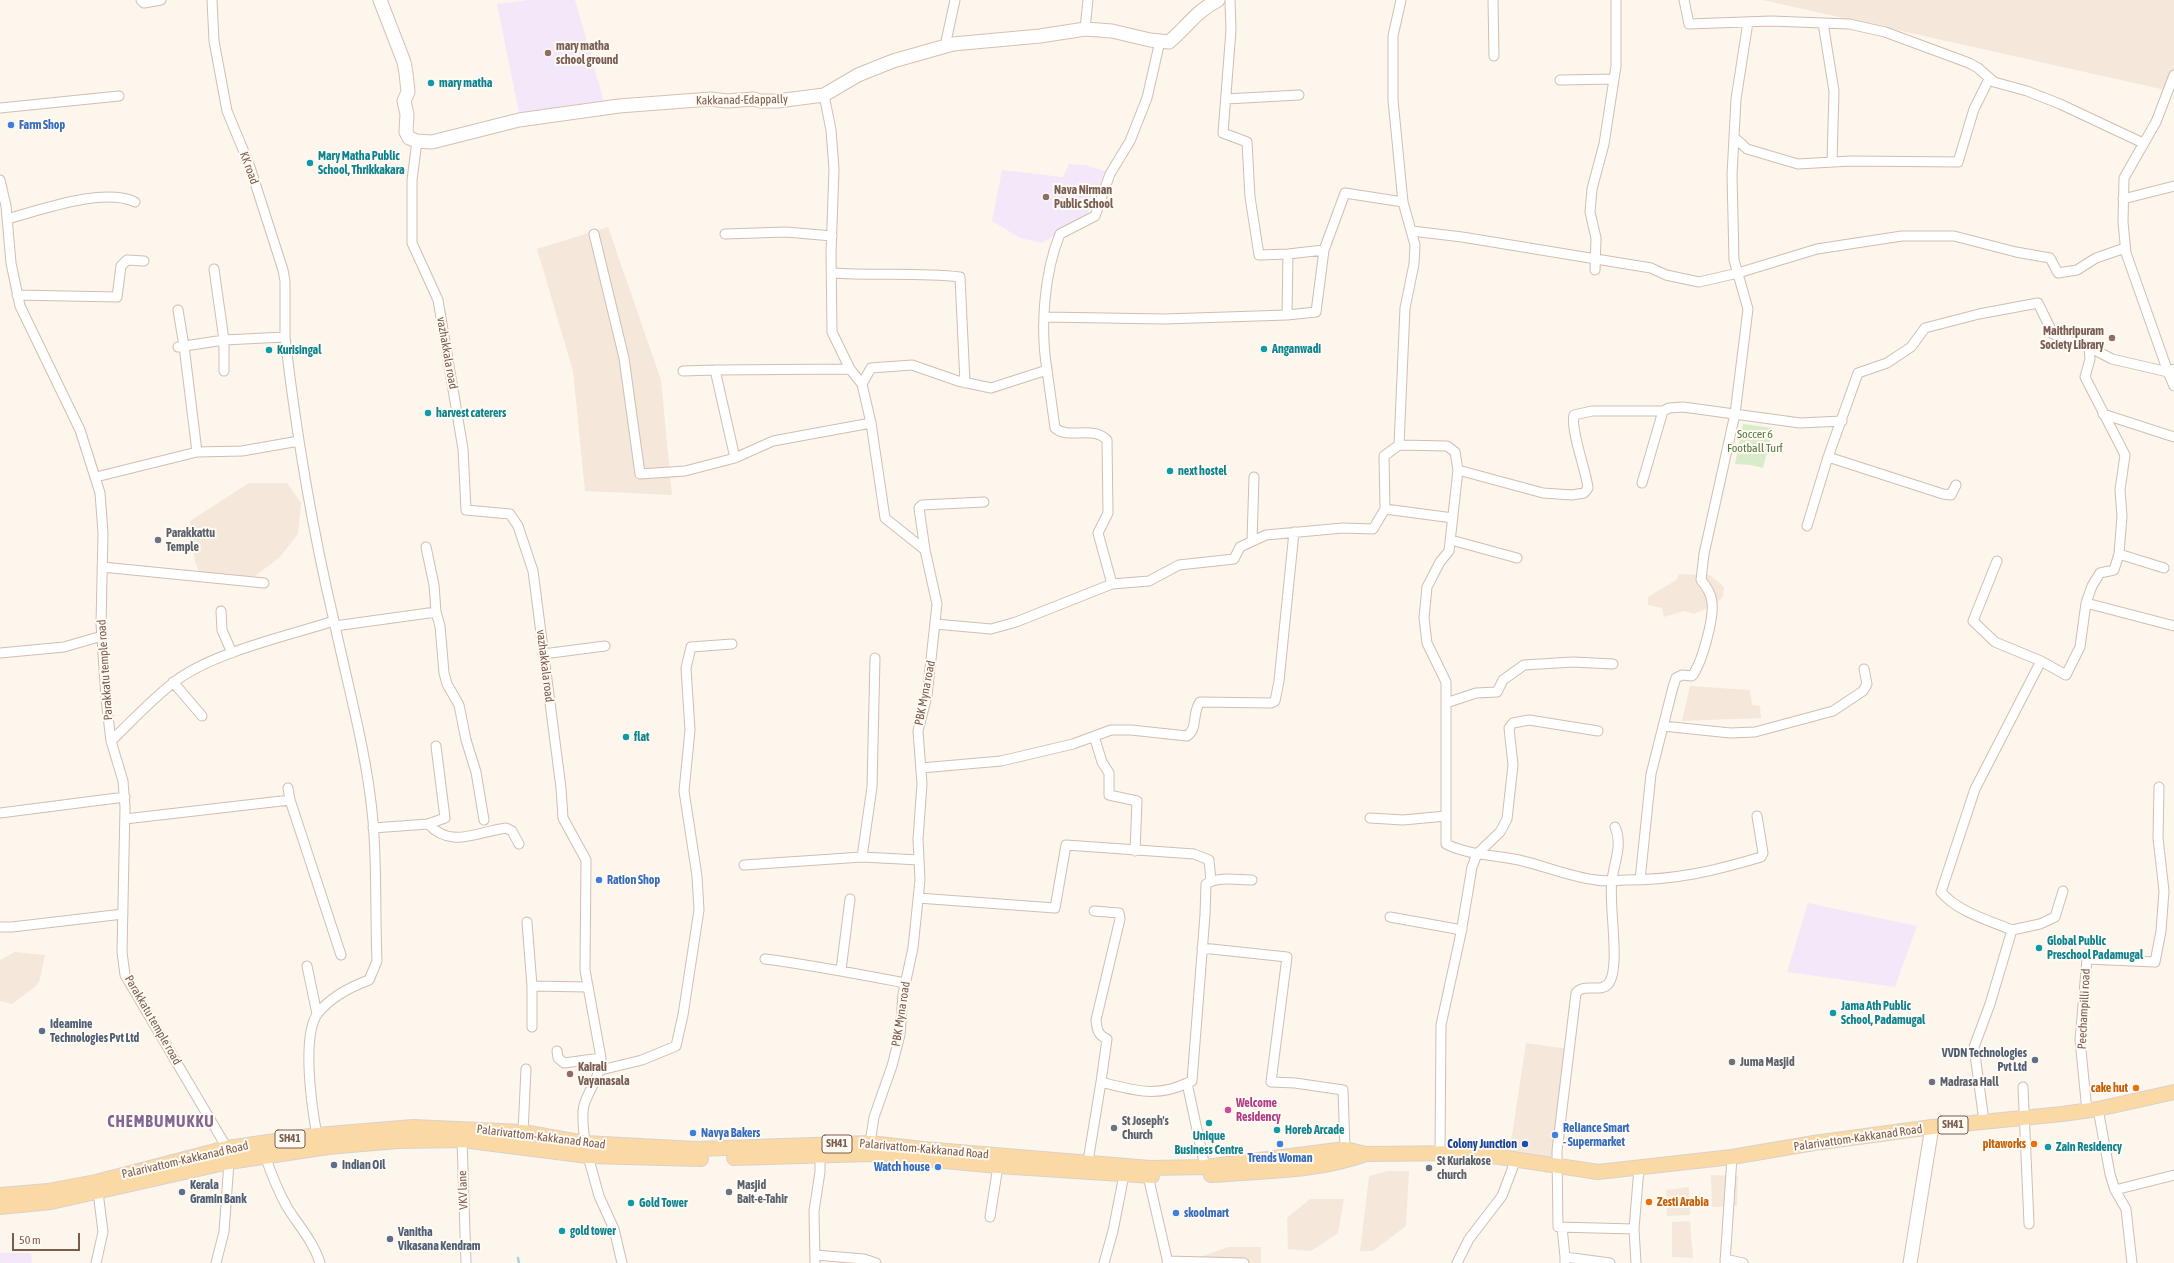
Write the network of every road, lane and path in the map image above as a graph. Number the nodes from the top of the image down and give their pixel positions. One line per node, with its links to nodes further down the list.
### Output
1 (141, 0): 2 (street)
2 (161, 0)
3 (212, 0): 57 (street, KK road)
4 (380, 0): 29 (street)
5 (955, 0): 17 (street)
6 (1088, 0): 15 (street)
7 (1218, 0): 16 (street)
8 (1230, 0): 26 (street)
9 (1401, 0): 36 (street)
10 (1493, 0): 18 (street)
11 (1616, 0): 20 (street)
12 (1684, 0): 13 (street)
13 (1748, 22): 14 (street); 28 (street)
14 (1823, 23): 21 (street); 31 (street)
15 (1085, 29): 16 (street, Kakkanad-Edappally); 17 (street, Kakkanad-Edappally)
16 (1160, 41): 56 (street)
17 (945, 46): 23 (street, Kakkanad-Edappally)
18 (1494, 56)
19 (2174, 75): 30 (street)
20 (1614, 79): 22 (street); 47 (street)
21 (1989, 79): 30 (street); 31 (street)
22 (1560, 80)
23 (824, 95): 29 (street, Kakkanad-Edappally); 41 (street)
24 (1299, 95): 26 (street)
25 (119, 96): 27 (street)
26 (1226, 99): 44 (street)
27 (0, 108)
28 (1734, 137): 31 (street); 52 (street)
29 (417, 141): 113 (street, vazhakkala road)
30 (2143, 143): 34 (street)
31 (1832, 162)
32 (0, 180): 37 (street, Parakkatu temple road)
33 (2174, 186): 34 (street)
34 (2123, 198): 42 (street)
35 (135, 202): 37 (street)
36 (1403, 202): 38 (street); 43 (street)
37 (7, 218): 46 (street, Parakkatu temple road)
38 (1412, 232): 47 (street); 77 (street)
39 (594, 234): 80 (street)
40 (725, 234): 41 (street)
41 (832, 236): 51 (street)
42 (2125, 248): 52 (street); 64 (street)
43 (1324, 250): 44 (street); 55 (street)
44 (1288, 254): 55 (street)
45 (0, 257): 46 (street)
46 (10, 257): 53 (street, Parakkatu temple road)
47 (1596, 259): 50 (street); 52 (street)
48 (144, 261): 53 (street)
49 (214, 269): 58 (street)
50 (1596, 270)
51 (832, 273): 61 (street); 67 (street)
52 (1738, 273): 71 (street)
53 (17, 295): 82 (street, Parakkatu temple road)
54 (178, 310): 59 (street)
55 (1286, 314): 56 (street)
56 (1045, 317): 63 (street)
57 (285, 336): 58 (street); 76 (street, KK road)
58 (224, 340): 59 (street); 65 (street)
59 (181, 346): 78 (street)
60 (2089, 347): 64 (street); 72 (street); 73 (street)
61 (850, 368): 62 (street); 68 (street)
62 (715, 370): 66 (street); 80 (street)
63 (1047, 370): 67 (street); 101 (street)
64 (2171, 370): 69 (street)
65 (224, 371)
66 (682, 371)
67 (965, 383): 68 (street)
68 (862, 384): 74 (street)
69 (2174, 386)
70 (1663, 411): 71 (street); 81 (street); 84 (street)
71 (1735, 414): 73 (street); 121 (street)
72 (2103, 414): 75 (street); 95 (street)
73 (1842, 421): 79 (street)
74 (871, 423): 80 (street); 94 (street)
75 (2174, 436)
76 (299, 441): 78 (street); 105 (street, KK road)
77 (1399, 445): 81 (street); 87 (street)
78 (197, 452): 82 (street)
79 (1828, 457): 85 (street); 89 (street)
80 (735, 458)
81 (1458, 470): 88 (street)
82 (96, 477): 98 (street, Parakkatu temple road)
83 (1254, 477): 92 (street)
84 (1642, 483)
85 (1956, 485)
86 (984, 502): 94 (street, PBK Myna road)
87 (1385, 509): 88 (street); 90 (street)
88 (1453, 518): 91 (street)
89 (1807, 526)
90 (1294, 532): 92 (street); 123 (street)
91 (1451, 540): 96 (street); 119 (street)
92 (1252, 541): 101 (street)
93 (426, 547): 104 (street)
94 (926, 550): 106 (street, PBK Myna road)
95 (2119, 554): 99 (street); 102 (street)
96 (1517, 558)
97 (1997, 561): 115 (street)
98 (102, 567): 100 (street); 108 (street, Parakkatu temple road)
99 (2164, 568)
100 (264, 583)
101 (1112, 584): 106 (street)
102 (2086, 603): 107 (street); 115 (street)
103 (221, 611): 112 (street)
104 (436, 612): 105 (street); 136 (street)
105 (334, 623): 112 (street); 139 (street, KK road)
106 (936, 624): 126 (street, PBK Myna road)
107 (2174, 626)
108 (102, 636): 111 (street); 124 (street, Parakkatu temple road)
109 (732, 644): 173 (street)
110 (605, 646): 113 (street)
111 (0, 653)
112 (232, 653): 118 (street)
113 (543, 654): 167 (street, vazhakkala road)
114 (876, 658): 143 (street)
115 (2041, 661): 159 (street)
116 (1613, 664): 119 (street)
117 (1864, 669): 121 (street)
118 (173, 682): 120 (street); 124 (street)
119 (1446, 703): 132 (street)
120 (202, 716)
121 (1663, 726): 148 (street)
122 (1598, 731): 142 (street)
123 (1094, 736): 126 (street); 141 (street)
124 (111, 741): 129 (street, Parakkatu temple road)
125 (436, 746): 137 (street)
126 (921, 768): 144 (street, PBK Myna road)
127 (2159, 787): 178 (street, Peechampilli road)
128 (288, 788): 130 (street)
129 (125, 797): 131 (street); 135 (street, Parakkatu temple road)
130 (290, 800): 135 (street); 161 (street)
131 (0, 812)
132 (1446, 816): 134 (street); 142 (street)
133 (1757, 816): 148 (street)
134 (1370, 818)
135 (125, 819): 154 (street, Parakkatu temple road)
136 (484, 820)
137 (428, 824): 139 (street); 140 (street)
138 (1615, 827): 147 (street)
139 (373, 828): 168 (street, KK road)
140 (519, 844)
141 (1135, 851): 149 (street); 151 (street)
142 (1477, 854): 147 (street); 158 (street)
143 (862, 857): 144 (street); 145 (street)
144 (919, 860): 151 (street, PBK Myna road)
145 (744, 865)
146 (1252, 880): 149 (street)
147 (1612, 880): 148 (street); 198 (street)
148 (1640, 880)
149 (1211, 881): 160 (street)
150 (2063, 891): 159 (street)
151 (918, 898): 165 (street, PBK Myna road)
152 (850, 899): 164 (street)
153 (1094, 911): 174 (street)
154 (123, 914): 157 (street); 191 (street, Parakkatu temple road)
155 (1390, 917): 158 (street)
156 (527, 922): 166 (street)
157 (0, 927)
158 (1462, 930): 189 (street)
159 (2012, 930): 180 (street)
160 (1202, 948): 175 (street); 187 (street)
161 (341, 955)
162 (765, 959): 164 (street)
163 (307, 966): 168 (street)
164 (842, 970): 165 (street)
165 (905, 983): 186 (street, PBK Myna road)
166 (532, 986): 167 (street); 169 (street)
167 (587, 987): 171 (street, vazhakkala road)
168 (317, 1014): 183 (street)
169 (532, 1027)
170 (557, 1052): 171 (street)
171 (601, 1058): 173 (street, vazhakkala road)
172 (526, 1069): 182 (street)
173 (601, 1070): 188 (street)
174 (1101, 1082): 175 (street); 196 (street)
175 (1187, 1083): 200 (street)
176 (2023, 1087): 179 (street)
177 (2174, 1092): 178 (main road, Palarivattom-Kakkanad Road / SH41)
178 (2092, 1110): 179 (main road, Palarivattom-Kakkanad Road / SH41); 205 (street)
179 (2024, 1118): 180 (main road, Palarivattom-Kakkanad Road / SH41); 210 (street)
180 (1984, 1122): 181 (main road, Palarivattom-Kakkanad Road / SH41)
181 (1932, 1127): 194 (main road, Palarivattom-Kakkanad Road / SH41); 229 (street)
182 (523, 1132): 184 (main road, Palarivattom-Kakkanad Road / SH41); 188 (main road, Palarivattom-Kakkanad Road / SH41)
183 (317, 1135): 184 (main road, Palarivattom-Kakkanad Road / SH41); 191 (main road, Palarivattom-Kakkanad Road / SH41)
184 (337, 1140): 185 (main road); 192 (main road)
185 (462, 1140): 188 (main road); 220 (street, VKV lane)
186 (870, 1143): 188 (main road, Palarivattom-Kakkanad Road / SH41); 196 (main road, Palarivattom-Kakkanad Road / SH41)
187 (1345, 1149): 190 (main road); 197 (main road)
188 (586, 1150): 193 (main road); 221 (street)
189 (1440, 1153): 190 (main road, Palarivattom-Kakkanad Road); 195 (main road, Palarivattom-Kakkanad Road)
190 (1366, 1154): 197 (main road)
191 (228, 1155): 192 (main road); 206 (main road); 207 (main road, Palarivattom-Kakkanad Road / SH41); 218 (street)
192 (265, 1156): 219 (street)
193 (820, 1157): 199 (main road); 213 (street)
194 (1732, 1157): 201 (main road, Palarivattom-Kakkanad Road); 215 (street)
195 (1516, 1159): 198 (main road, Palarivattom-Kakkanad Road); 225 (street)
196 (1088, 1161): 200 (main road, Palarivattom-Kakkanad Road)
197 (1289, 1163): 200 (main road, Palarivattom-Kakkanad Road); 203 (main road)
198 (1557, 1165): 201 (main road, Palarivattom-Kakkanad Road); 211 (street)
199 (998, 1166): 202 (main road); 209 (street)
200 (1205, 1167)
201 (1639, 1168): 212 (street)
202 (1124, 1175): 203 (main road); 223 (street)
203 (1148, 1176): 216 (street)
204 (2174, 1176): 205 (street)
205 (2115, 1190): 230 (street)
206 (98, 1192): 208 (main road); 217 (street)
207 (0, 1195)
208 (0, 1207)
209 (990, 1217)
210 (2029, 1224)
211 (1562, 1227): 212 (street); 214 (street)
212 (1634, 1229): 227 (street)
213 (815, 1259): 222 (street)
214 (1565, 1260): 226 (street)
215 (1725, 1261): 228 (street)
216 (1168, 1262): 224 (street)
217 (96, 1263)
218 (216, 1263)
219 (320, 1263)
220 (466, 1263)
221 (622, 1263)
222 (876, 1263)
223 (1104, 1263)
224 (1244, 1263)
225 (1458, 1263)
226 (1610, 1263)
227 (1636, 1263)
228 (1743, 1263)
229 (1910, 1263)
230 (2132, 1263)

